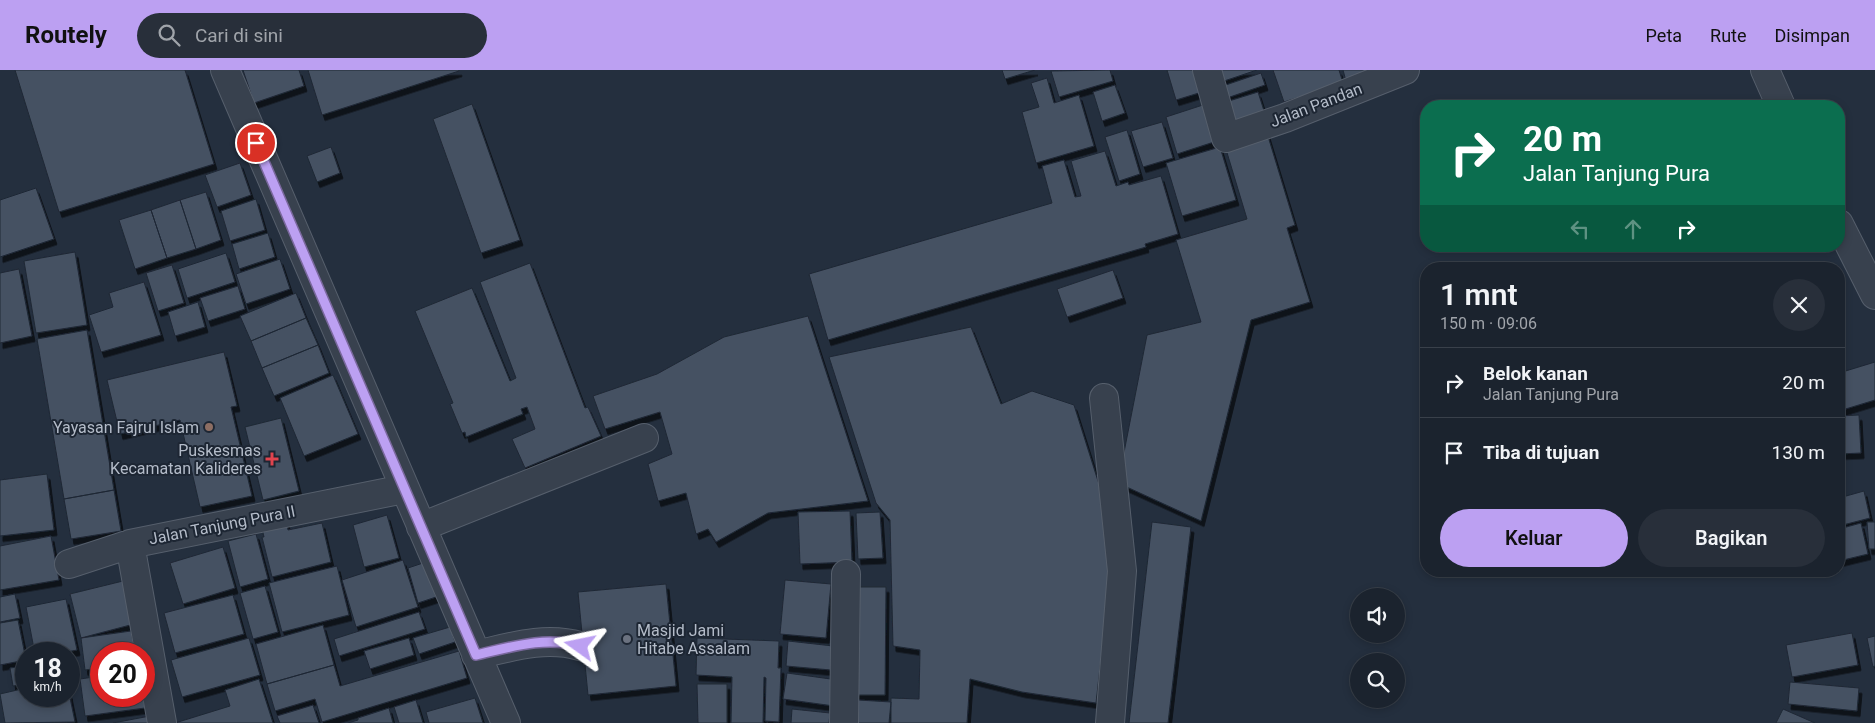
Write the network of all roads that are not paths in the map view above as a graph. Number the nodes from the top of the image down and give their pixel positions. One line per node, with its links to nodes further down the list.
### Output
1 (225, 70): 10 (street)
2 (1207, 70): 3 (street, Jalan Pandan)
3 (1405, 70)
4 (1765, 70): 5 (street)
5 (1778, 100)
6 (1845, 236): 7 (street)
7 (1875, 295)
8 (1104, 398): 20 (street)
9 (644, 438): 11 (street)
10 (404, 489): 11 (street); 12 (street, Jalan Tanjung Pura II)
11 (421, 527): 16 (street)
12 (130, 544): 13 (street); 17 (street, Jalan Tanjung Pura II)
13 (69, 564)
14 (846, 574): 19 (street)
15 (580, 646): 16 (street)
16 (476, 655): 18 (street)
17 (162, 723)
18 (506, 723)
19 (844, 723)
20 (1110, 723)

